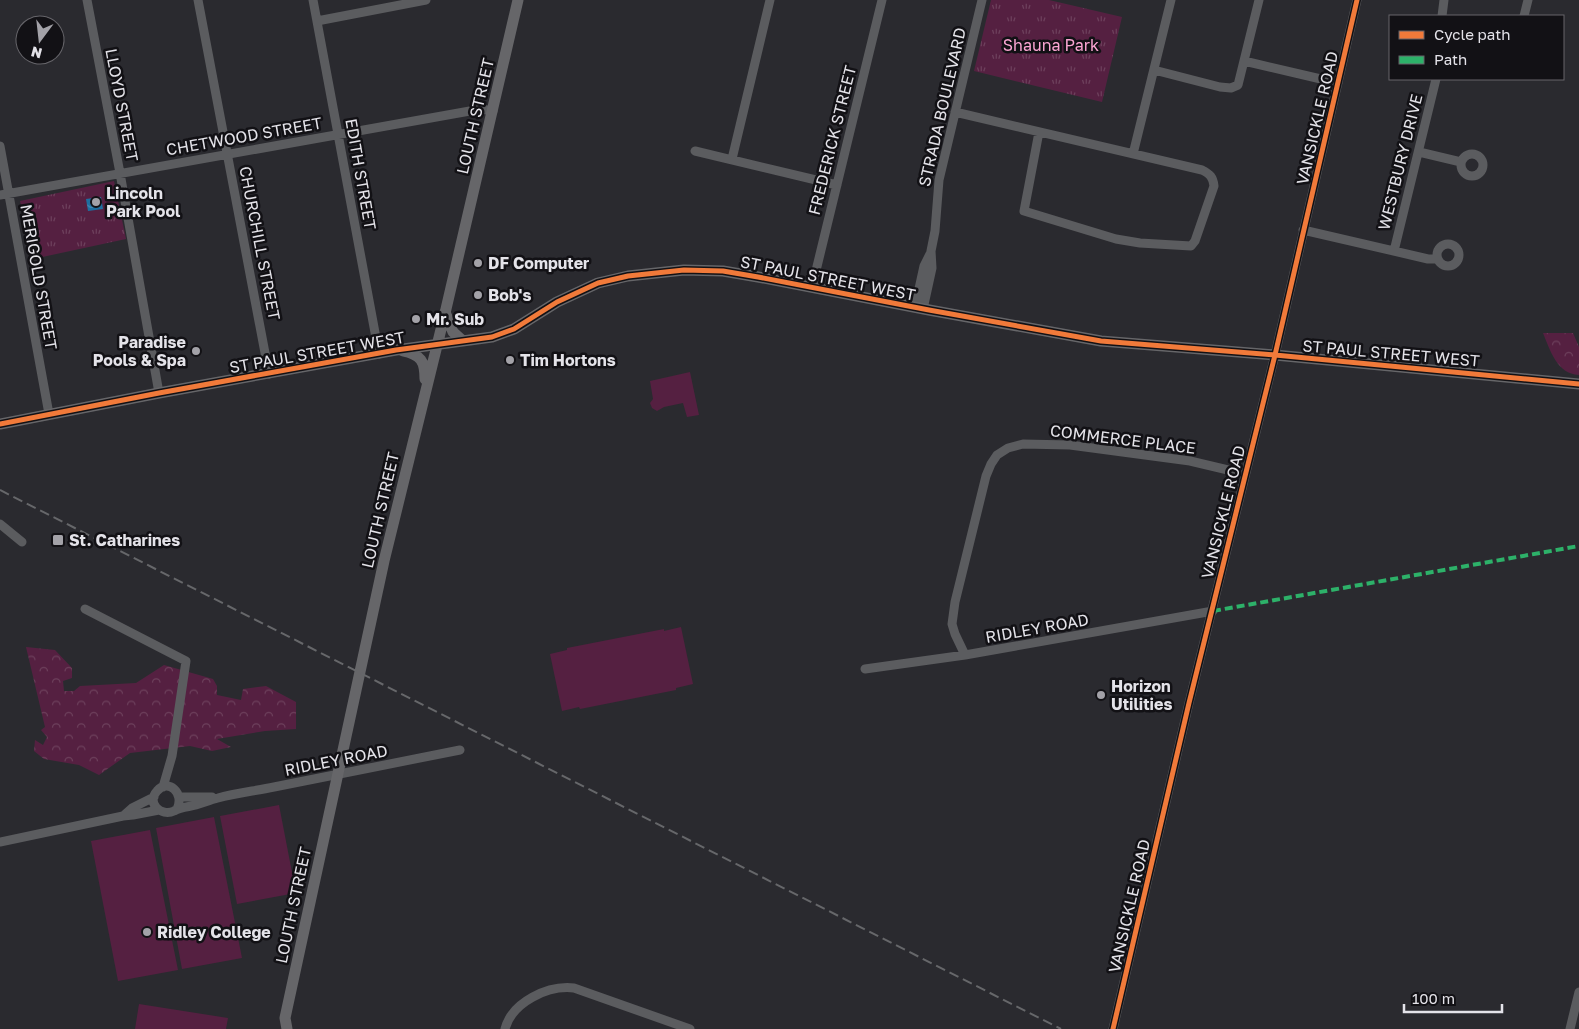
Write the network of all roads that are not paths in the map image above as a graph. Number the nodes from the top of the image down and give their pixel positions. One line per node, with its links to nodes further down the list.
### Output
1 (87, 0): 32 (street, LLOYD STREET)
2 (198, 0): 28 (street, CHURCHILL STREET)
3 (313, 0): 16 (street, EDITH STREET)
4 (426, 0): 16 (street)
5 (518, 0): 21 (main road, LOUTH STREET)
6 (770, 0): 30 (street)
7 (882, 0): 33 (street, FREDERICK STREET)
8 (982, 0): 22 (street, STRADA BOULEVARD)
9 (1171, 0): 18 (street)
10 (1258, 0): 17 (street)
11 (1357, 0): 20 (street, VANSICKLE ROAD)
12 (1444, 0): 14 (street)
13 (1528, 0): 15 (street)
14 (1442, 15)
15 (1524, 15)
16 (317, 21): 24 (street, EDITH STREET)
17 (1244, 61): 18 (street); 20 (street)
18 (1154, 70): 29 (street)
19 (1436, 80): 27 (street, WESTBURY DRIVE)
20 (1338, 83): 35 (street, VANSICKLE ROAD)
21 (493, 111): 24 (street, CHETWOOD STREET); 40 (main road, LOUTH STREET)
22 (955, 112): 23 (street); 39 (street, STRADA BOULEVARD)
23 (1039, 132): 29 (street); 29 (street)
24 (338, 134): 28 (street, CHETWOOD STREET); 44 (street, EDITH STREET)
25 (0, 146): 34 (street, MERIGOLD STREET)
26 (695, 151): 30 (street)
27 (1419, 152): 31 (street); 36 (street, WESTBURY DRIVE)
28 (228, 154): 32 (street, CHETWOOD STREET); 46 (street, CHURCHILL STREET)
29 (1133, 154)
30 (732, 159): 33 (street)
31 (1461, 162)
32 (120, 173): 34 (street, CHETWOOD STREET); 48 (street, LLOYD STREET)
33 (837, 185): 38 (street, FREDERICK STREET)
34 (4, 194): 50 (street, MERIGOLD STREET)
35 (1303, 230): 36 (street); 45 (street, VANSICKLE ROAD)
36 (1394, 251): 37 (street)
37 (1437, 259)
38 (812, 287): 39 (main road, ST PAUL STREET WEST); 41 (main road, ST PAUL STREET WEST)
39 (919, 308): 45 (main road, ST PAUL STREET WEST)
40 (445, 312): 41 (main road); 42 (main road, LOUTH STREET)
41 (463, 341): 42 (main road, ST PAUL STREET WEST)
42 (436, 345): 43 (main road, ST PAUL STREET WEST); 49 (main road, LOUTH STREET)
43 (396, 350): 44 (main road, ST PAUL STREET WEST); 49 (main road)
44 (378, 354): 46 (main road, ST PAUL STREET WEST)
45 (1275, 355): 47 (main road, ST PAUL STREET WEST); 52 (street, VANSICKLE ROAD)
46 (270, 374): 48 (main road, ST PAUL STREET WEST)
47 (1579, 384)
48 (159, 393): 50 (main road, ST PAUL STREET WEST)
49 (424, 396): 61 (main road, LOUTH STREET)
50 (49, 414): 51 (main road, ST PAUL STREET WEST)
51 (0, 424)
52 (1245, 474): 56 (street, VANSICKLE ROAD); 57 (street, COMMERCE PLACE)
53 (0, 524): 54 (street)
54 (22, 542)
55 (85, 609): 60 (street)
56 (1212, 611): 57 (street, RIDLEY ROAD); 74 (street, VANSICKLE ROAD)
57 (965, 655): 58 (street, RIDLEY ROAD)
58 (865, 669)
59 (460, 750): 61 (street, RIDLEY ROAD)
60 (172, 756): 62 (street); 63 (street)
61 (338, 775): 65 (street, RIDLEY ROAD); 71 (main road, LOUTH STREET)
62 (163, 787): 63 (street); 64 (street)
63 (177, 793): 65 (street, RIDLEY ROAD); 66 (street)
64 (154, 797): 67 (street); 68 (street)
65 (217, 798): 66 (street, RIDLEY ROAD)
66 (177, 809): 67 (street)
67 (159, 810): 68 (street)
68 (123, 816): 69 (street)
69 (0, 842)
70 (1579, 992): 75 (street)
71 (287, 1029)
72 (505, 1029): 73 (street)
73 (690, 1029)
74 (1113, 1029)
75 (1570, 1029)

